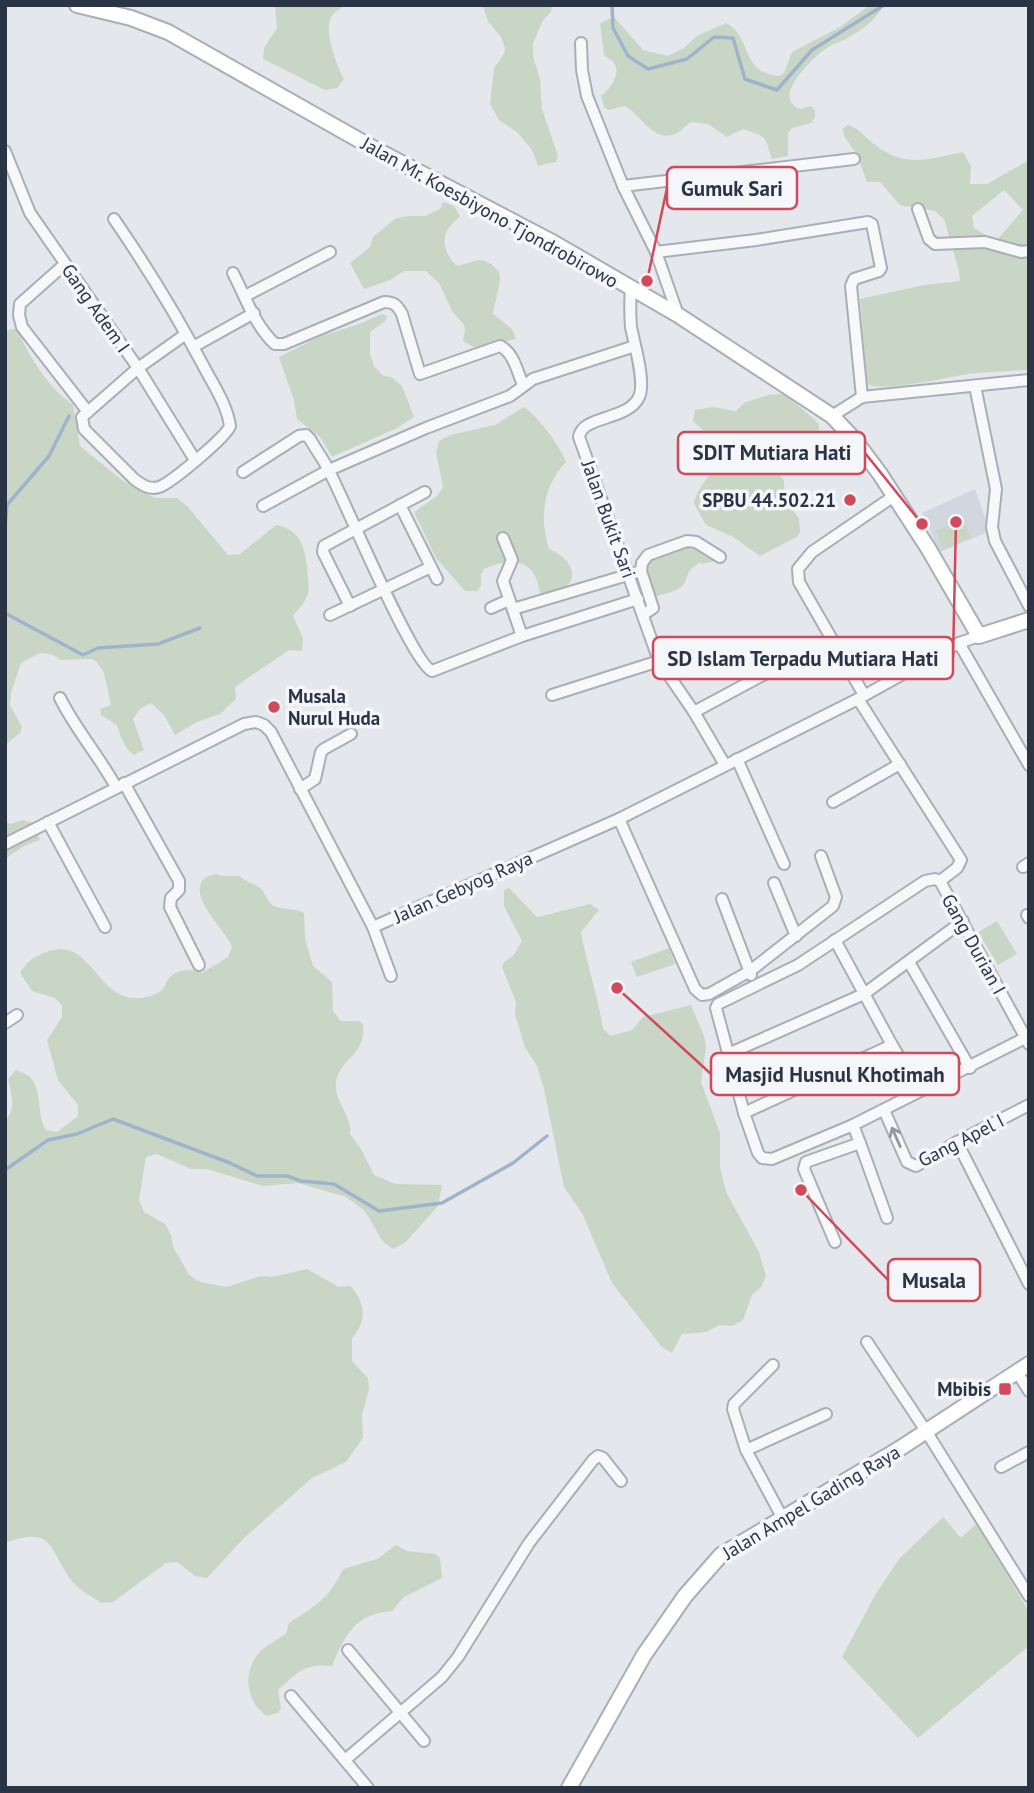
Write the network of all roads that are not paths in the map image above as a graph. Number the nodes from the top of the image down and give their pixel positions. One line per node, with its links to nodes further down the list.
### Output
1 (77, 5): 13 (main road, Jalan Mr. Koesbiyono Tjondrobirowo)
2 (582, 43): 5 (street)
3 (5, 151): 11 (street, Gang Adem I)
4 (854, 159): 5 (street)
5 (623, 186): 8 (street)
6 (918, 209): 9 (street)
7 (114, 219): 17 (street)
8 (656, 251): 16 (street); 24 (street)
9 (1029, 251)
10 (330, 252): 14 (street)
11 (65, 264): 20 (street, Gang Adem I); 25 (street)
12 (233, 273): 14 (street)
13 (631, 288): 16 (main road, Jalan Mr. Koesbiyono Tjondrobirowo); 18 (street, Jalan Bukit Sari)
14 (245, 296): 15 (street)
15 (254, 313): 19 (street); 22 (street)
16 (678, 316): 26 (main road, Jalan Mr. Koesbiyono Tjondrobirowo)
17 (186, 334): 19 (street); 20 (street)
18 (635, 346): 22 (street); 38 (street, Jalan Bukit Sari)
19 (193, 347): 27 (street)
20 (138, 368): 25 (street); 27 (street, Gang Adem I)
21 (1029, 380): 23 (street)
22 (523, 385): 28 (street)
23 (975, 386): 24 (street); 44 (street)
24 (862, 397): 26 (street)
25 (88, 412): 27 (street)
26 (832, 416): 31 (main road, Jalan Mr. Koesbiyono Tjondrobirowo)
27 (195, 460)
28 (329, 470): 29 (street); 33 (street); 34 (street)
29 (243, 472)
30 (425, 492): 32 (street)
31 (894, 496): 50 (main road, Jalan Mr. Koesbiyono Tjondrobirowo); 55 (street)
32 (400, 505): 34 (street); 37 (street)
33 (263, 506)
34 (355, 528): 40 (street); 43 (street)
35 (503, 538): 42 (street)
36 (720, 557): 38 (street)
37 (431, 567): 39 (street); 40 (street)
38 (635, 573): 41 (street, Jalan Bukit Sari); 42 (street); 47 (street)
39 (437, 579)
40 (383, 588): 43 (street); 49 (street)
41 (638, 599): 47 (street, Jalan Bukit Sari); 49 (street)
42 (511, 605): 45 (street); 49 (street)
43 (349, 606): 46 (street)
44 (1029, 606)
45 (491, 608)
46 (330, 615)
47 (643, 615): 52 (street, Jalan Bukit Sari)
48 (1029, 620): 50 (main road)
49 (522, 636)
50 (979, 636): 51 (street, Jalan Gebyog Raya)
51 (959, 643): 55 (street, Jalan Gebyog Raya); 62 (street)
52 (659, 661): 54 (street); 57 (street, Jalan Bukit Sari)
53 (787, 662): 57 (street)
54 (552, 695)
55 (861, 697): 59 (street, Jalan Gebyog Raya); 60 (street)
56 (60, 698): 63 (street)
57 (694, 712): 61 (street, Jalan Bukit Sari)
58 (351, 734): 64 (street)
59 (737, 760): 61 (street, Jalan Gebyog Raya); 70 (street)
60 (900, 764): 65 (street); 71 (street)
61 (725, 765): 66 (street, Jalan Gebyog Raya)
62 (1029, 765)
63 (120, 785): 64 (street, Jalan Gebyog Raya); 67 (street, Jalan Gebyog Raya); 80 (street)
64 (300, 789): 76 (street, Jalan Gebyog Raya)
65 (833, 802)
66 (619, 819): 76 (street, Jalan Gebyog Raya); 81 (street)
67 (48, 822): 68 (street, Jalan Gebyog Raya); 75 (street)
68 (5, 844)
69 (821, 856): 77 (street)
70 (785, 864)
71 (940, 881): 74 (street, Gang Durian I); 78 (street)
72 (774, 883): 77 (street)
73 (722, 899): 81 (street)
74 (964, 921): 79 (street); 87 (street, Gang Durian I)
75 (105, 927)
76 (373, 927): 82 (street)
77 (796, 936): 81 (street)
78 (835, 940): 83 (street); 84 (street)
79 (909, 962): 84 (street); 90 (street)
80 (199, 965)
81 (750, 971): 83 (street)
82 (391, 975)
83 (755, 985): 89 (street)
84 (864, 994): 88 (street); 89 (street)
85 (17, 1015): 86 (street)
86 (5, 1023)
87 (1028, 1040): 90 (street)
88 (892, 1045): 91 (street); 94 (street)
89 (728, 1054): 94 (street)
90 (970, 1068): 91 (street)
91 (920, 1091): 93 (street)
92 (1029, 1105): 96 (street, Gang Apel I)
93 (884, 1110): 95 (street); 96 (street, Gang Apel I, one-way to 93)
94 (744, 1113): 95 (street)
95 (853, 1125): 97 (street)
96 (957, 1142): 100 (street)
97 (860, 1143): 98 (street); 99 (street)
98 (887, 1218)
99 (835, 1242)
100 (1029, 1284)
101 (867, 1342): 106 (street)
102 (773, 1364): 107 (street)
103 (1023, 1368): 104 (street); 106 (main road, Jalan Ampel Gading Raya)
104 (1029, 1391)
105 (826, 1413): 107 (street)
106 (926, 1431): 111 (main road, Jalan Ampel Gading Raya); 112 (street)
107 (746, 1450): 111 (street)
108 (1029, 1452): 109 (street)
109 (1001, 1467)
110 (621, 1481): 115 (street)
111 (782, 1517): 119 (main road, Jalan Ampel Gading Raya)
112 (1029, 1596)
113 (348, 1650): 115 (street)
114 (291, 1696): 117 (street)
115 (399, 1712): 116 (street); 117 (street)
116 (424, 1741)
117 (345, 1760): 118 (street)
118 (368, 1788)
119 (569, 1788)

